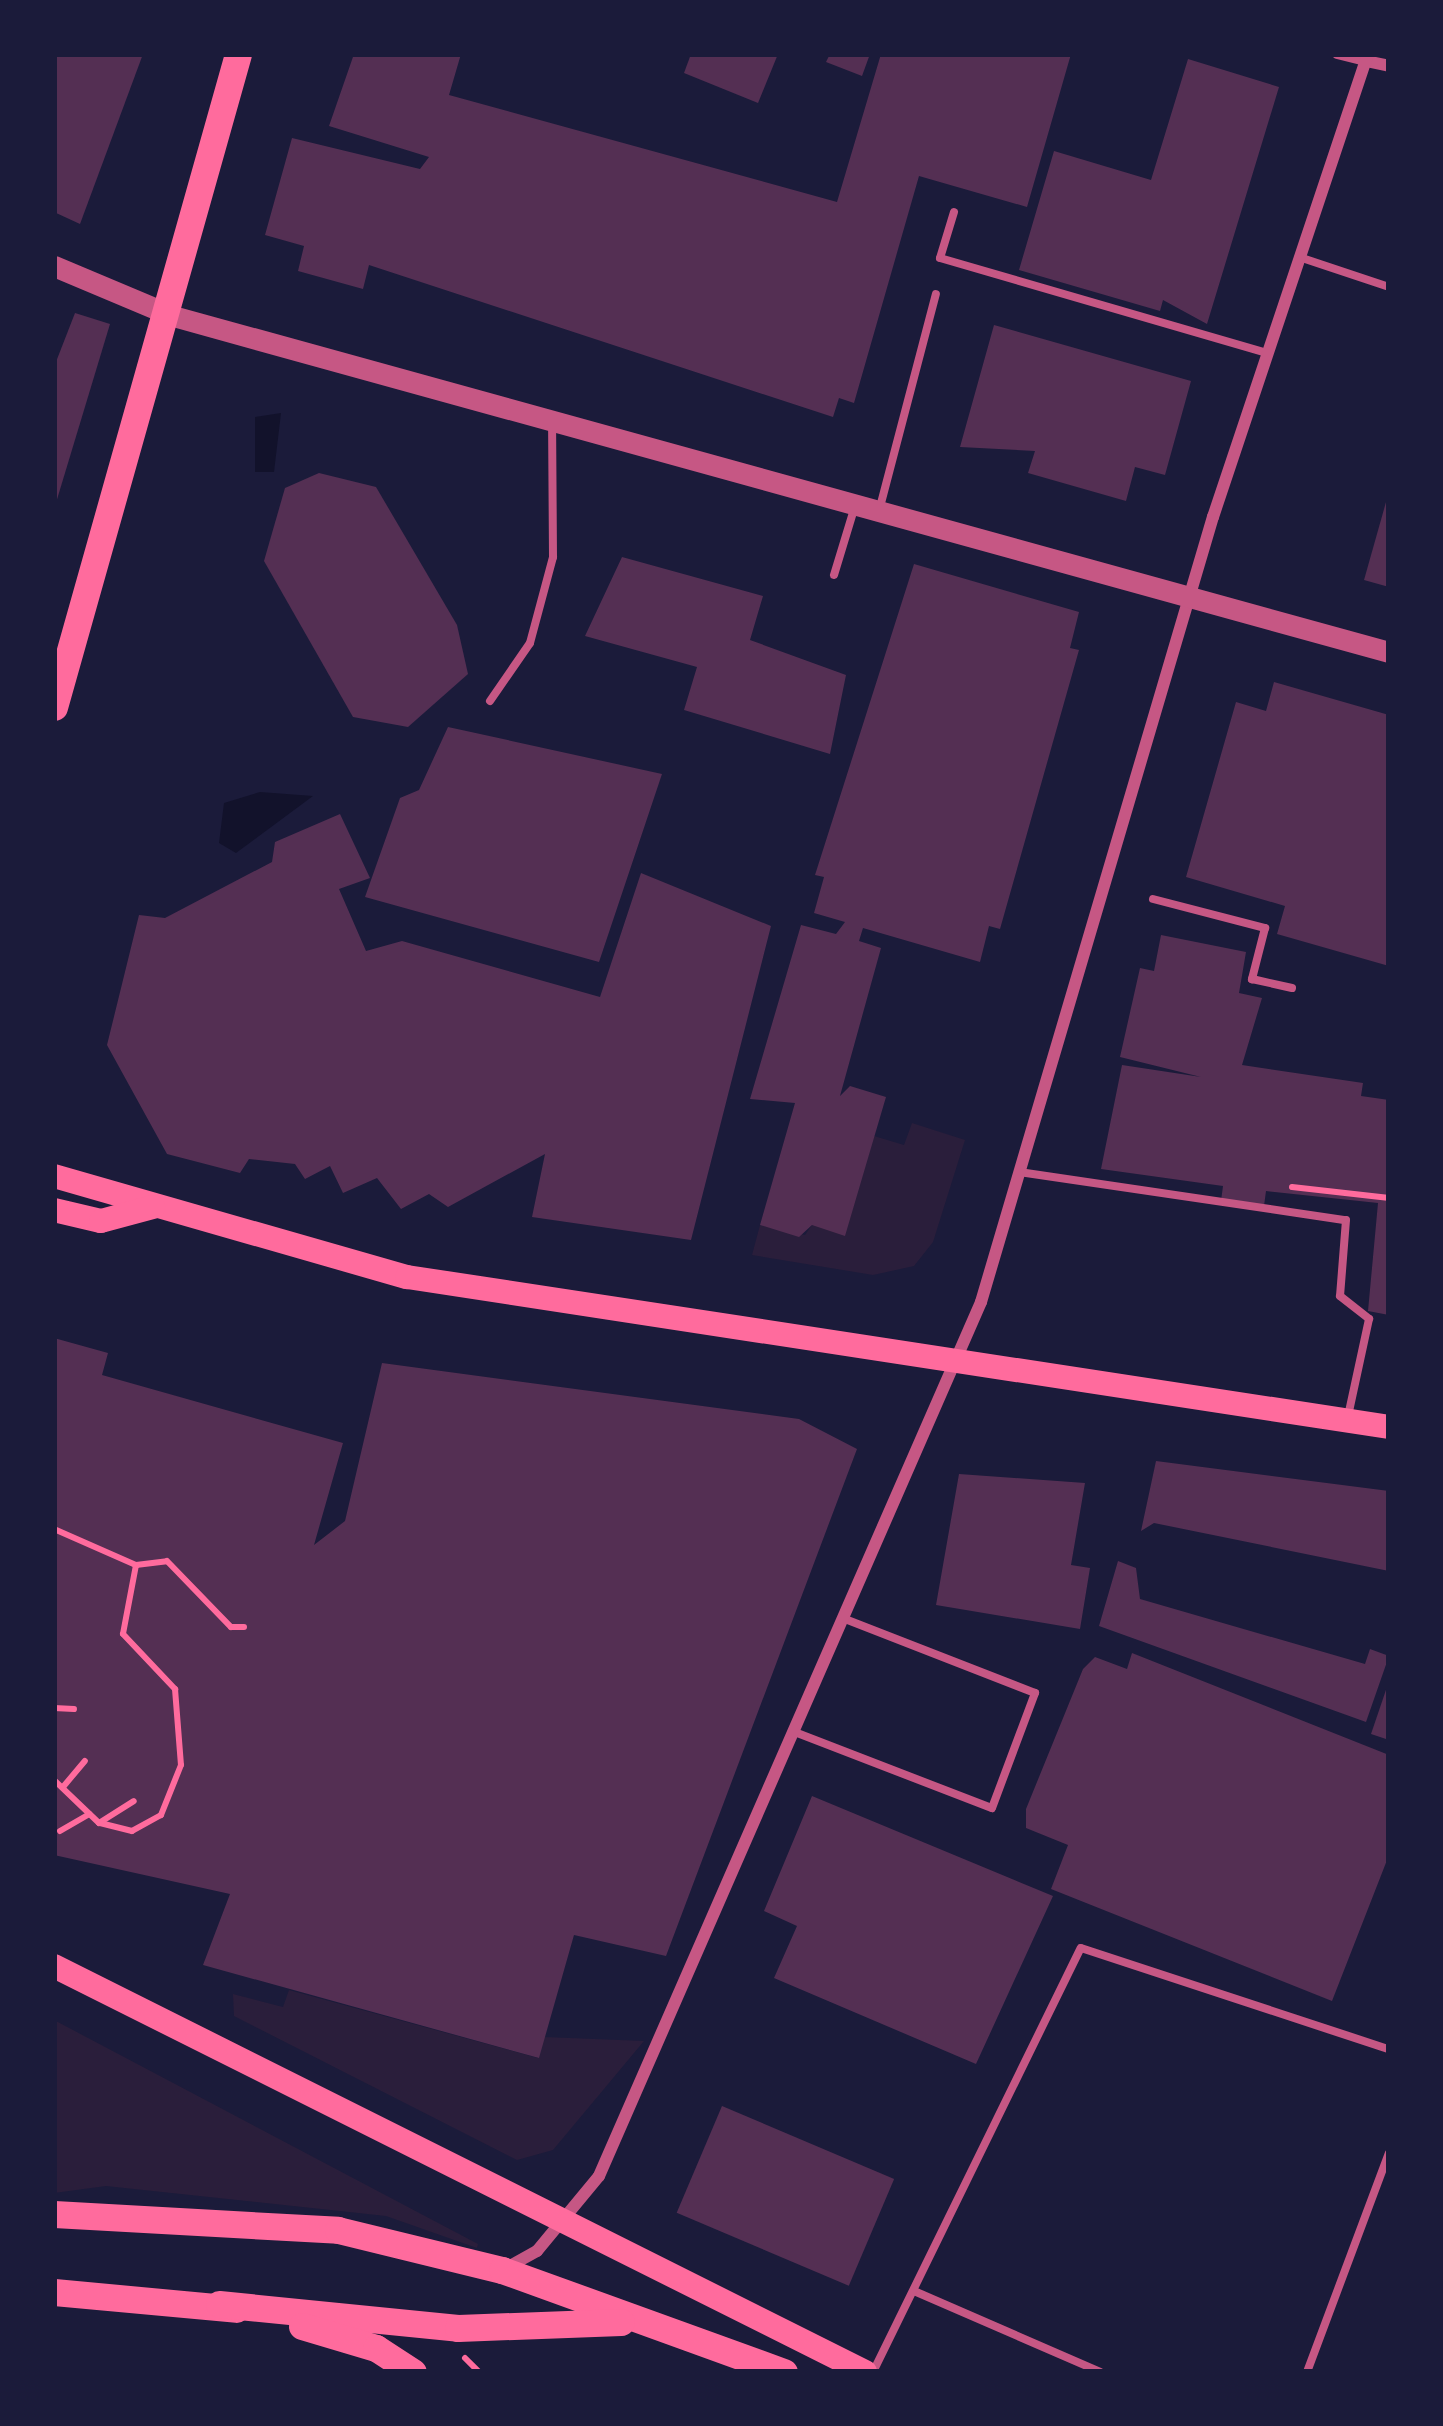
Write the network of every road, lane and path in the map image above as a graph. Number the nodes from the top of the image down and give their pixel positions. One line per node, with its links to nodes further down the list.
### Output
1 (238, 54): 10 (main road)
2 (1337, 54): 3 (street)
3 (1367, 58): 4 (street); 6 (street)
4 (1389, 66)
5 (954, 212): 11 (lane)
6 (1298, 257): 8 (lane); 11 (street)
7 (54, 266): 10 (street)
8 (1389, 287)
9 (936, 294): 14 (lane)
10 (173, 316): 12 (street); 18 (main road)
11 (1265, 353): 16 (street)
12 (552, 421): 13 (street); 19 (lane)
13 (856, 504): 14 (street); 15 (lane)
14 (879, 511): 16 (street)
15 (834, 575)
16 (1190, 597): 17 (street); 23 (street)
17 (1389, 652)
18 (59, 666): 20 (main road)
19 (490, 701)
20 (54, 707)
21 (1153, 898): 22 (lane)
22 (1292, 988)
23 (1026, 1173): 27 (street); 28 (lane)
24 (54, 1176): 25 (main road)
25 (155, 1206): 26 (main road); 27 (main road)
26 (54, 1210)
27 (948, 1362): 28 (main road); 32 (street)
28 (1346, 1423): 29 (main road)
29 (1389, 1427)
30 (54, 1529): 31 (path)
31 (136, 1565): 33 (path); 42 (path)
32 (842, 1617): 36 (street); 36 (lane)
33 (244, 1627)
34 (54, 1708): 35 (path)
35 (74, 1709)
36 (791, 1731): 48 (street)
37 (86, 1761): 39 (path)
38 (54, 1780): 39 (path)
39 (63, 1787): 41 (path)
40 (134, 1801): 42 (path)
41 (90, 1814): 42 (path); 43 (path)
42 (99, 1823)
43 (60, 1831)
44 (54, 1966): 48 (main road)
45 (1389, 2049): 50 (lane)
46 (1389, 2153): 58 (lane)
47 (54, 2214): 49 (main road)
48 (565, 2221): 49 (street); 56 (main road)
49 (502, 2270): 53 (main road)
50 (914, 2291): 56 (lane); 57 (lane)
51 (54, 2292): 52 (main road)
52 (219, 2305): 53 (main road); 54 (main road)
53 (631, 2321): 55 (main road)
54 (413, 2372)
55 (784, 2372)
56 (869, 2372)
57 (1100, 2372)
58 (1307, 2372)

